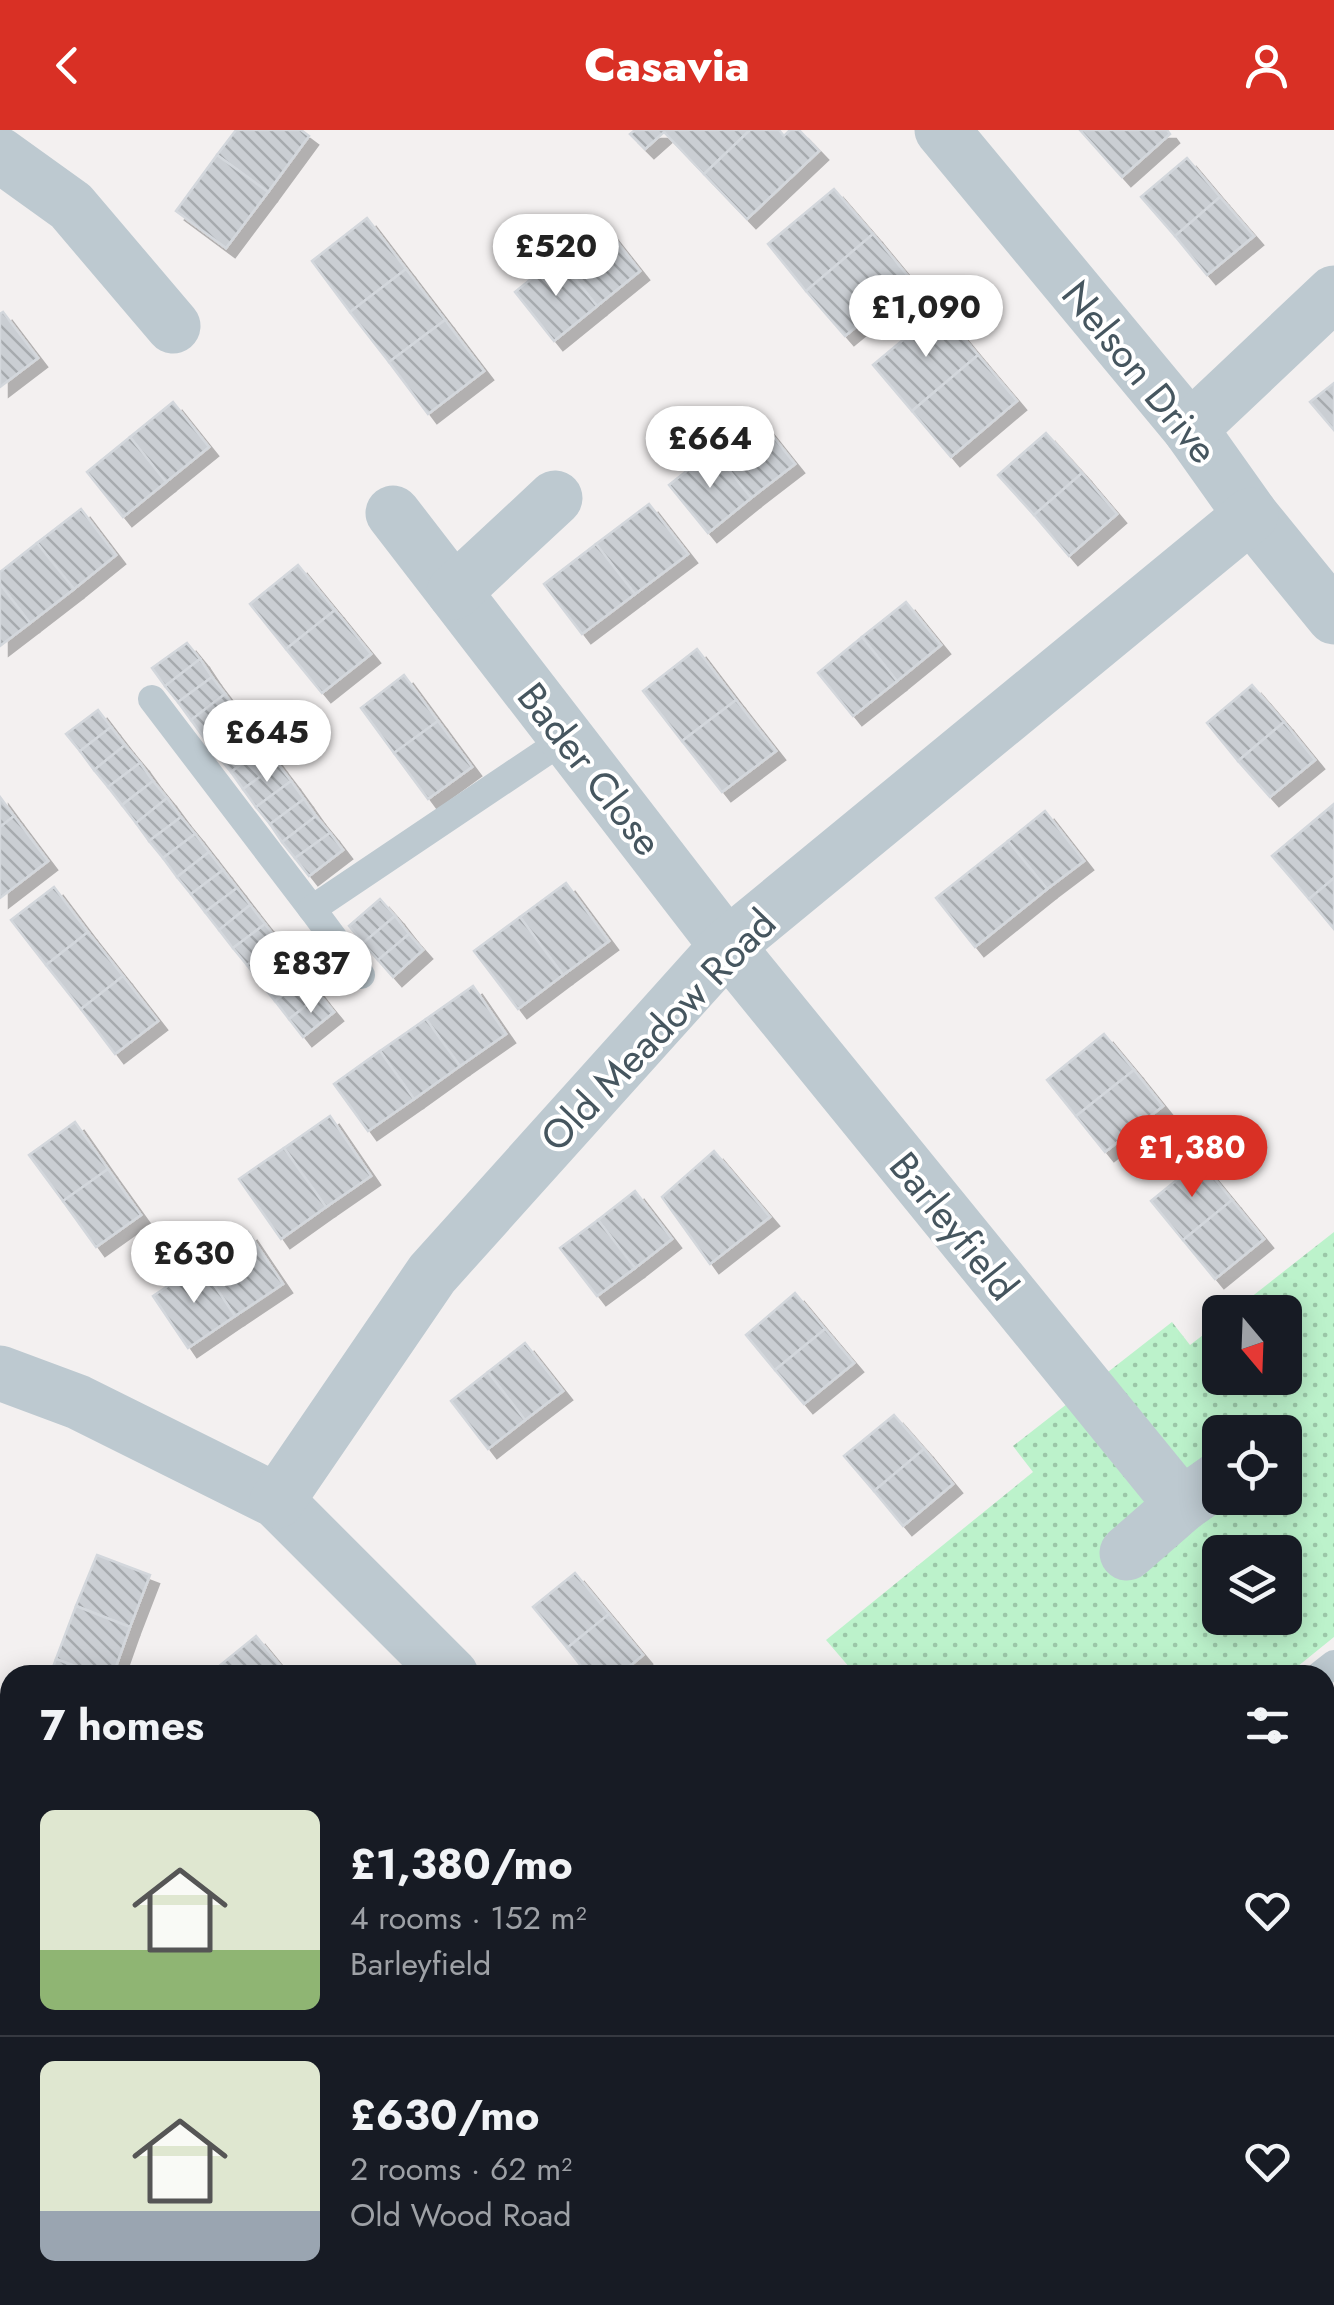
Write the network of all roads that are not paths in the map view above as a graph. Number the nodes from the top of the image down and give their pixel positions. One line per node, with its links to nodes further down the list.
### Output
1 (942, 130): 5 (street, Nelson Drive)
2 (0, 155): 4 (street)
3 (1334, 293): 5 (street)
4 (173, 326)
5 (1190, 429): 8 (street, Nelson Drive)
6 (555, 498): 9 (street)
7 (393, 513): 9 (street, Bader Close)
8 (1251, 515): 10 (street, Nelson Drive); 14 (street, Old Meadow Road)
9 (454, 592): 12 (street, Bader Close)
10 (1334, 618)
11 (152, 699): 13 (lane)
12 (565, 739): 13 (lane); 14 (street, Bader Close)
13 (312, 910): 15 (lane)
14 (727, 946): 17 (street, Barleyfield); 18 (street, Old Meadow Road)
15 (361, 975)
16 (0, 1373): 18 (street)
17 (1201, 1492): 19 (street, Barleyfield)
18 (277, 1501): 20 (street)
19 (1127, 1553)
20 (441, 1665)

